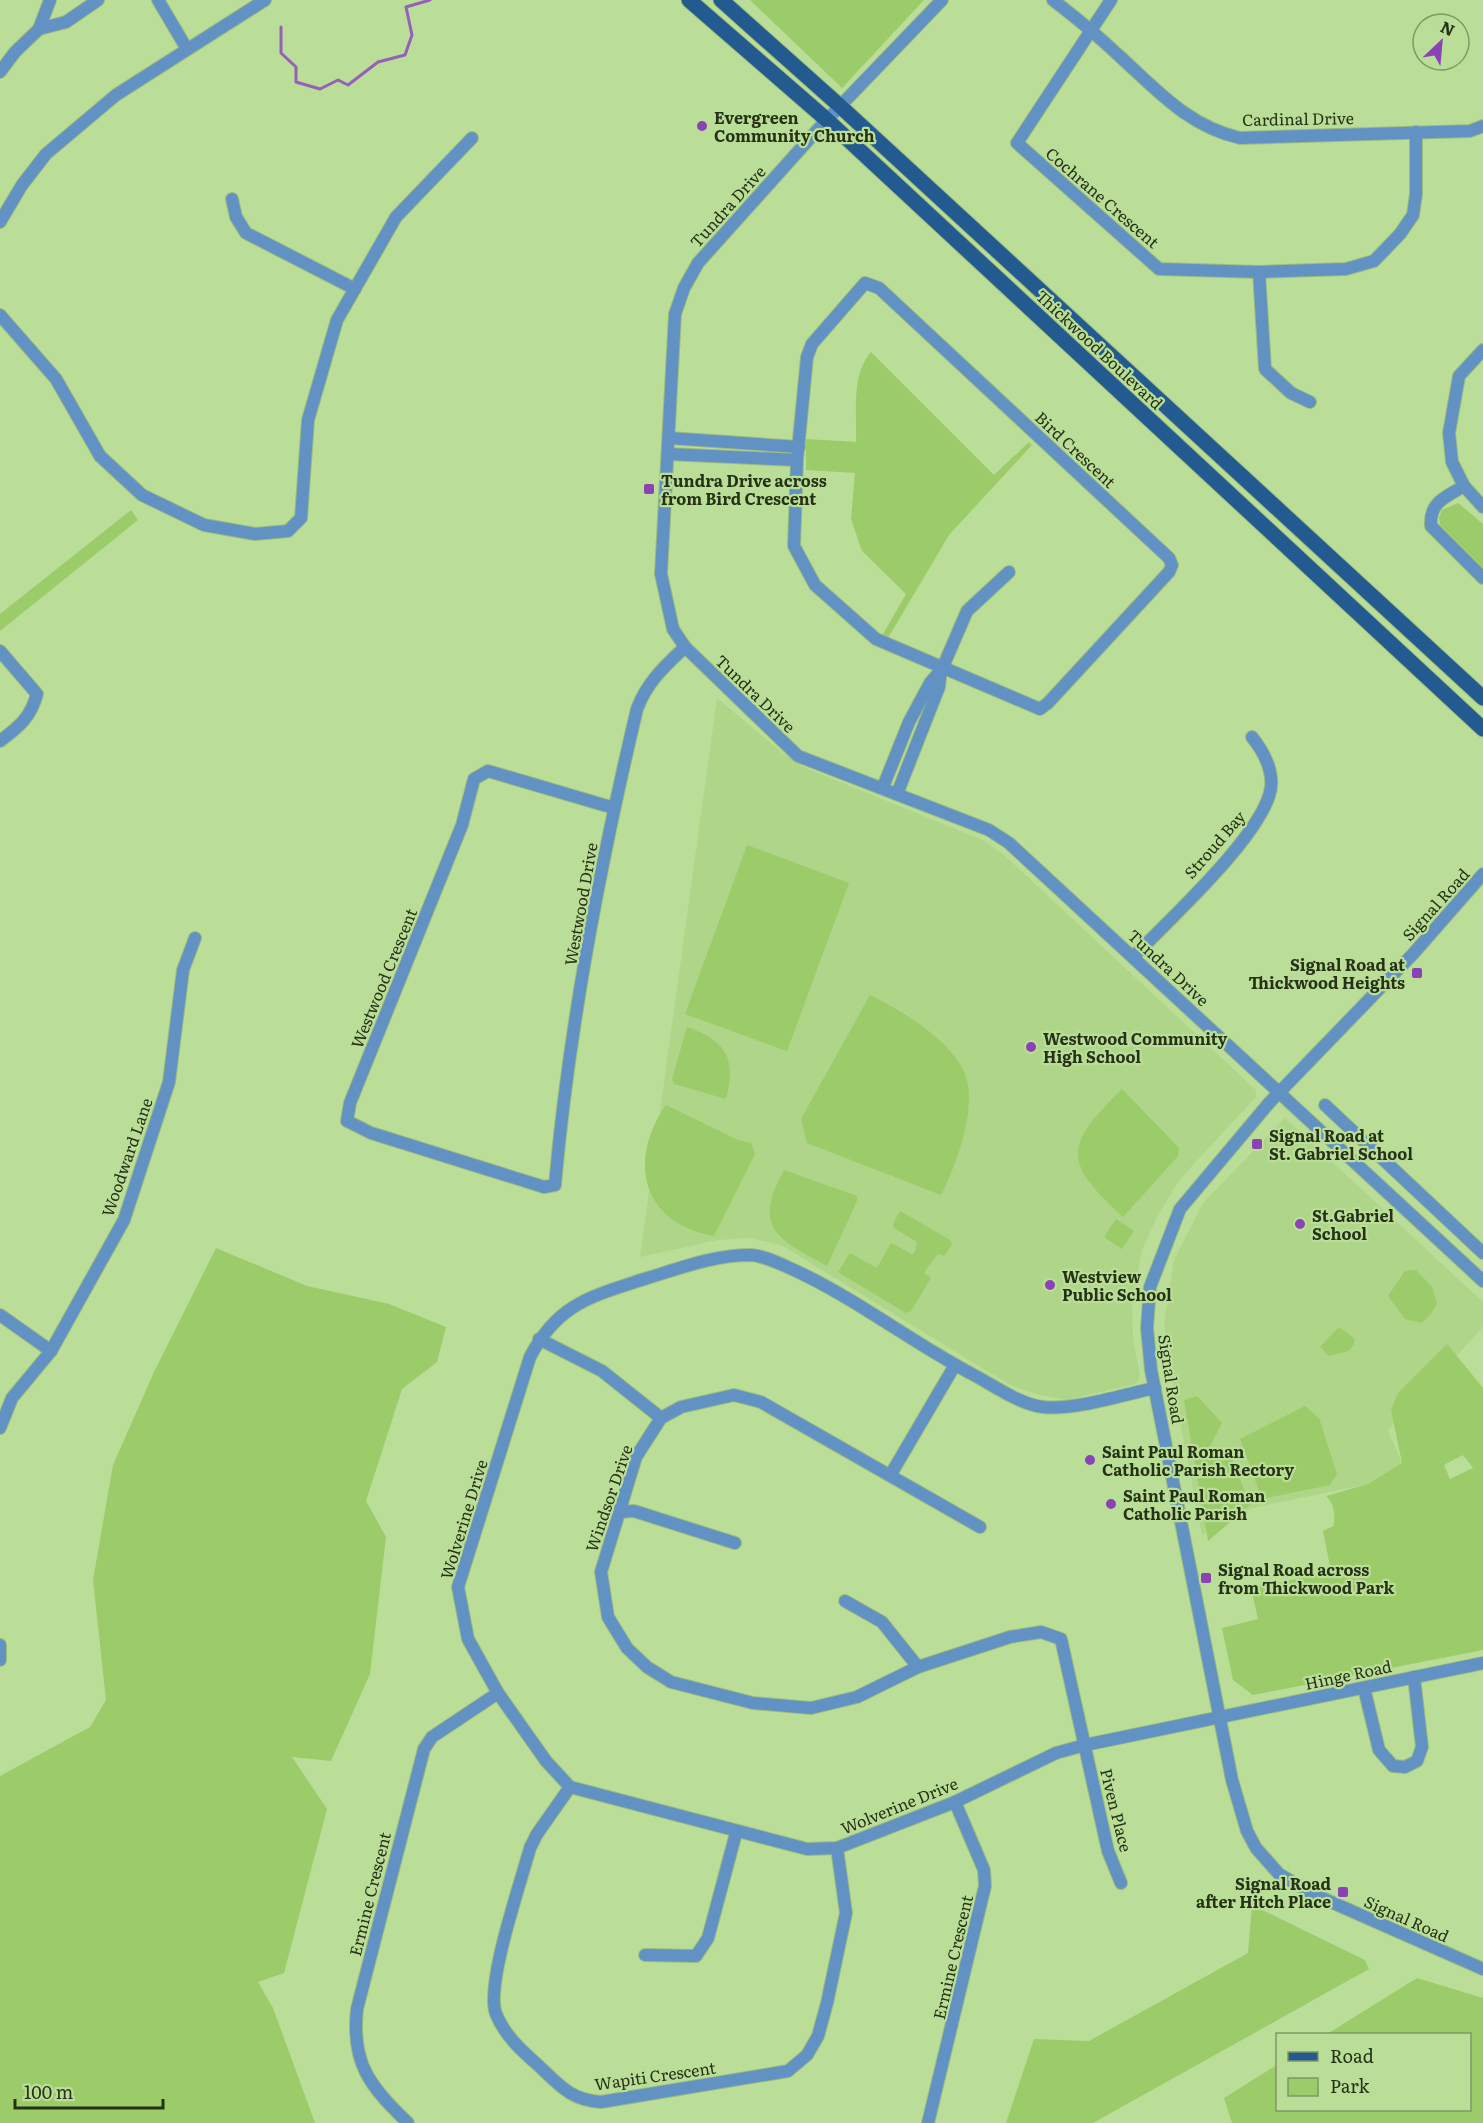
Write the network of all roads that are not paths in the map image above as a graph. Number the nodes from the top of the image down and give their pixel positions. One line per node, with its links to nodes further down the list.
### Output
1 (50, 0): 10 (street)
2 (98, 0): 10 (street)
3 (158, 0): 12 (street)
4 (265, 0): 12 (street)
5 (689, 0): 15 (main road, Thickwood Boulevard)
6 (721, 0): 14 (main road, Thickwood Boulevard)
7 (942, 0): 14 (street, Tundra Drive)
8 (1053, 0): 11 (street, Cardinal Drive)
9 (1111, 0): 11 (street, Cochrane Crescent)
10 (39, 28): 13 (street)
11 (1091, 30): 17 (street, Cardinal Drive); 21 (street, Cochrane Crescent)
12 (187, 49): 20 (street)
13 (0, 72)
14 (841, 107): 15 (street, Tundra Drive); 39 (main road, Thickwood Boulevard)
15 (827, 120): 26 (street, Tundra Drive); 42 (main road, Thickwood Boulevard)
16 (1483, 126): 17 (street, Cardinal Drive)
17 (1416, 132): 21 (street, Cochrane Crescent)
18 (472, 138): 22 (street)
19 (232, 199): 22 (street)
20 (0, 222)
21 (1258, 272): 25 (street)
22 (355, 289): 23 (street)
23 (0, 315)
24 (1483, 350): 32 (street)
25 (1311, 402)
26 (669, 438): 27 (street); 29 (street, Tundra Drive)
27 (735, 441): 28 (street); 30 (street)
28 (799, 447): 31 (street, Bird Crescent); 38 (street, Bird Crescent)
29 (668, 454): 30 (street); 36 (street, Tundra Drive)
30 (734, 457): 31 (street)
31 (797, 460): 38 (street, Bird Crescent)
32 (1464, 486): 33 (street); 35 (street)
33 (1483, 507)
34 (1009, 572): 38 (street)
35 (1483, 578)
36 (685, 647): 45 (street, Tundra Drive); 47 (street, Westwood Drive)
37 (0, 651): 44 (street)
38 (942, 669): 40 (street); 41 (street)
39 (1483, 699)
40 (909, 722): 41 (street); 45 (street)
41 (923, 728): 46 (street)
42 (1483, 729)
43 (1252, 737): 50 (street, Stroud Bay)
44 (0, 741)
45 (883, 788): 46 (street, Tundra Drive)
46 (897, 794): 50 (street, Tundra Drive)
47 (614, 808): 55 (street, Westwood Drive); 55 (street, Westwood Crescent)
48 (1483, 874): 51 (street, Signal Road)
49 (195, 938): 60 (street, Woodward Lane)
50 (1133, 957): 51 (street, Tundra Drive)
51 (1280, 1093): 54 (street, Tundra Drive); 62 (street, Signal Road)
52 (1325, 1105): 53 (street)
53 (1374, 1151): 54 (street); 56 (street)
54 (1360, 1167): 57 (street, Tundra Drive)
55 (555, 1185)
56 (1483, 1253)
57 (1483, 1281)
58 (0, 1315): 60 (street)
59 (539, 1340): 61 (street, Wolverine Drive); 63 (street); 76 (street, Wolverine Drive)
60 (51, 1351): 64 (street, Woodward Lane)
61 (955, 1365): 62 (street, Wolverine Drive); 65 (street)
62 (1155, 1388): 77 (street, Signal Road)
63 (661, 1418): 65 (street); 66 (street, Windsor Drive)
64 (0, 1428)
65 (891, 1474): 67 (street)
66 (619, 1512): 68 (street); 73 (street, Windsor Drive)
67 (980, 1527)
68 (735, 1543)
69 (845, 1601): 73 (street)
70 (0, 1645): 71 (street)
71 (0, 1660)
72 (1483, 1663): 74 (street, Hinge Road)
73 (918, 1667): 78 (street, Windsor Drive)
74 (1414, 1677): 75 (street, Hinge Road); 75 (street)
75 (1364, 1688): 77 (street, Hinge Road)
76 (498, 1693): 79 (street, Wolverine Drive); 86 (street, Ermine Crescent)
77 (1220, 1718): 78 (street, Wolverine Drive); 85 (street, Signal Road)
78 (1085, 1744): 80 (street, Wolverine Drive); 83 (street, Piven Place)
79 (570, 1787): 81 (street, Wolverine Drive); 82 (street, Wapiti Crescent)
80 (955, 1802): 82 (street, Wolverine Drive); 87 (street, Ermine Crescent)
81 (736, 1833): 82 (street, Wolverine Drive); 84 (street)
82 (837, 1848)
83 (1121, 1883)
84 (645, 1955)
85 (1483, 1969)
86 (408, 2123)
87 (928, 2123)

